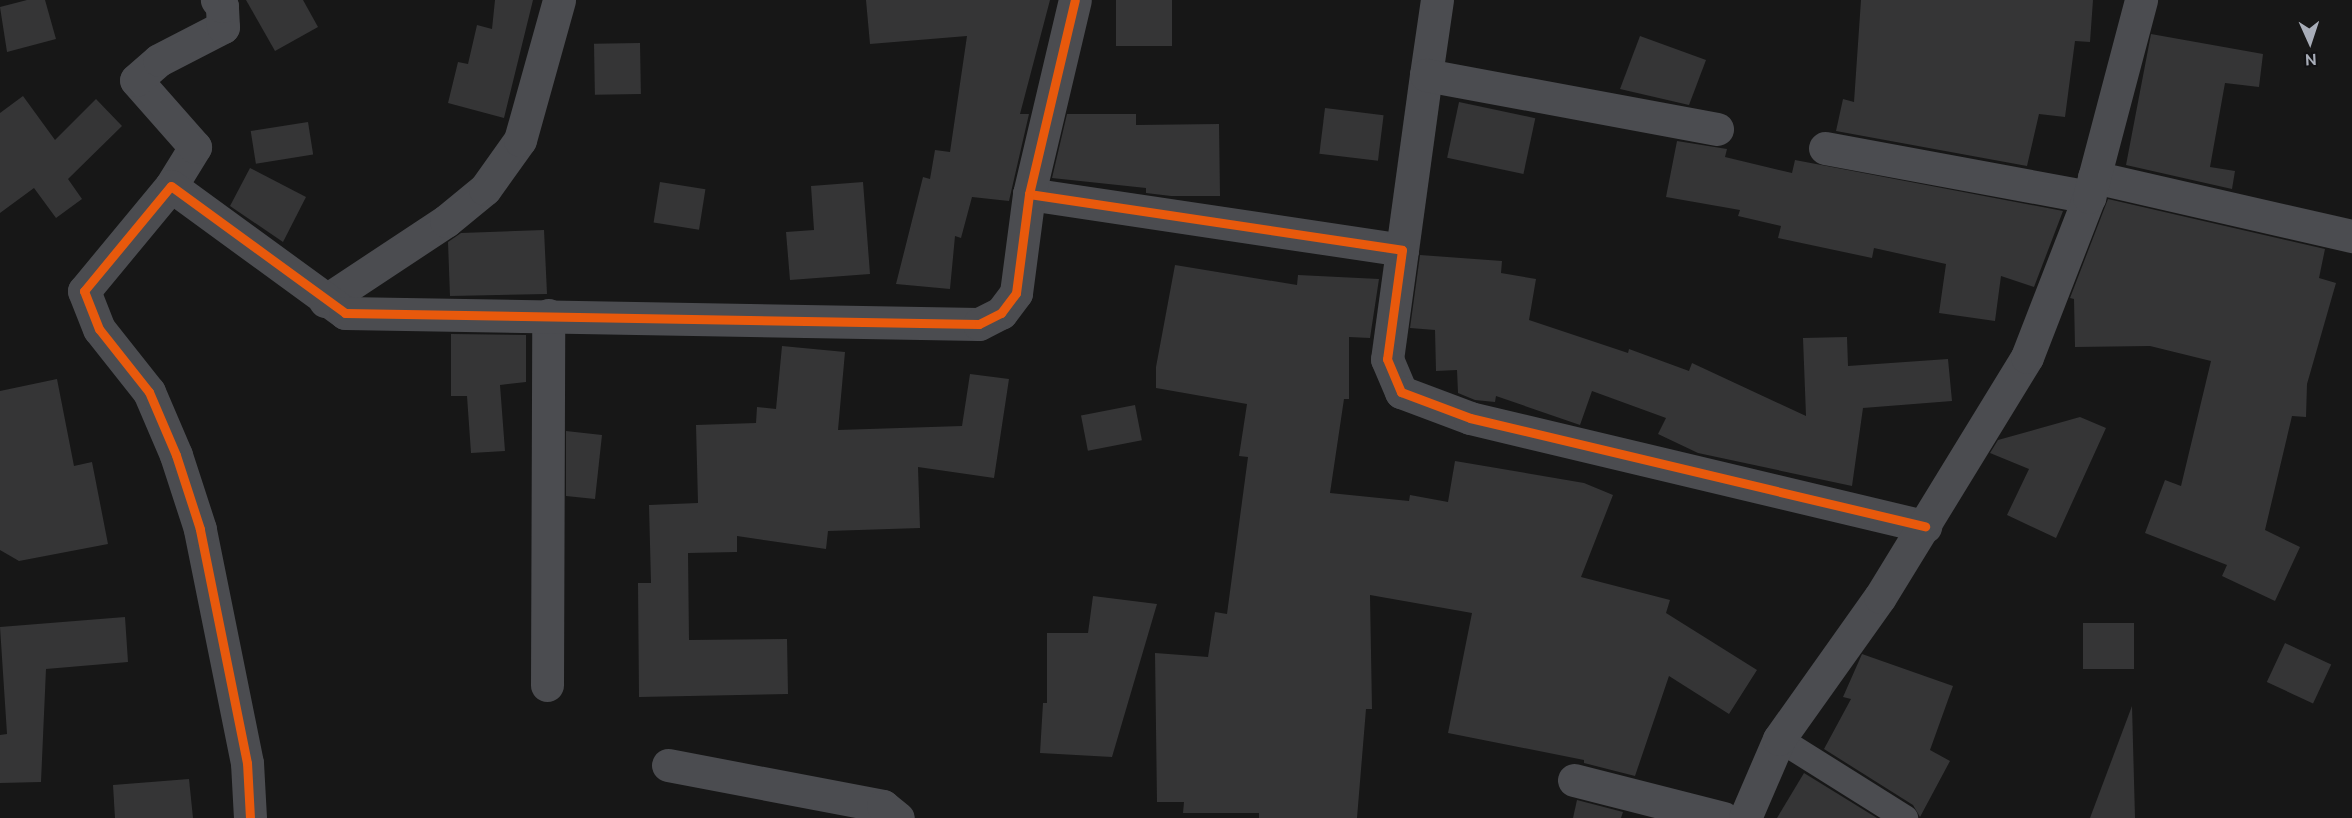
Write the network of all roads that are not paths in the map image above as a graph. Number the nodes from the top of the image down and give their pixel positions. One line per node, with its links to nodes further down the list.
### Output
1 (217, 0): 9 (street)
2 (559, 0): 14 (street)
3 (1075, 0): 11 (street)
4 (1437, 0): 6 (street)
5 (2141, 0): 10 (street)
6 (1426, 75): 7 (street); 13 (street)
7 (1717, 129)
8 (1825, 148): 10 (street)
9 (171, 186): 14 (street); 21 (street)
10 (2092, 187): 12 (street); 16 (street)
11 (1029, 194): 13 (street); 15 (street)
12 (2352, 236)
13 (1402, 250): 16 (street)
14 (325, 301): 15 (street)
15 (548, 315): 17 (street)
16 (1925, 526): 18 (street)
17 (547, 685)
18 (1779, 739): 24 (street); 25 (lane)
19 (668, 765): 22 (street)
20 (1574, 780): 23 (street)
21 (250, 818)
22 (898, 818)
23 (1723, 818)
24 (1745, 818)
25 (1905, 818)

